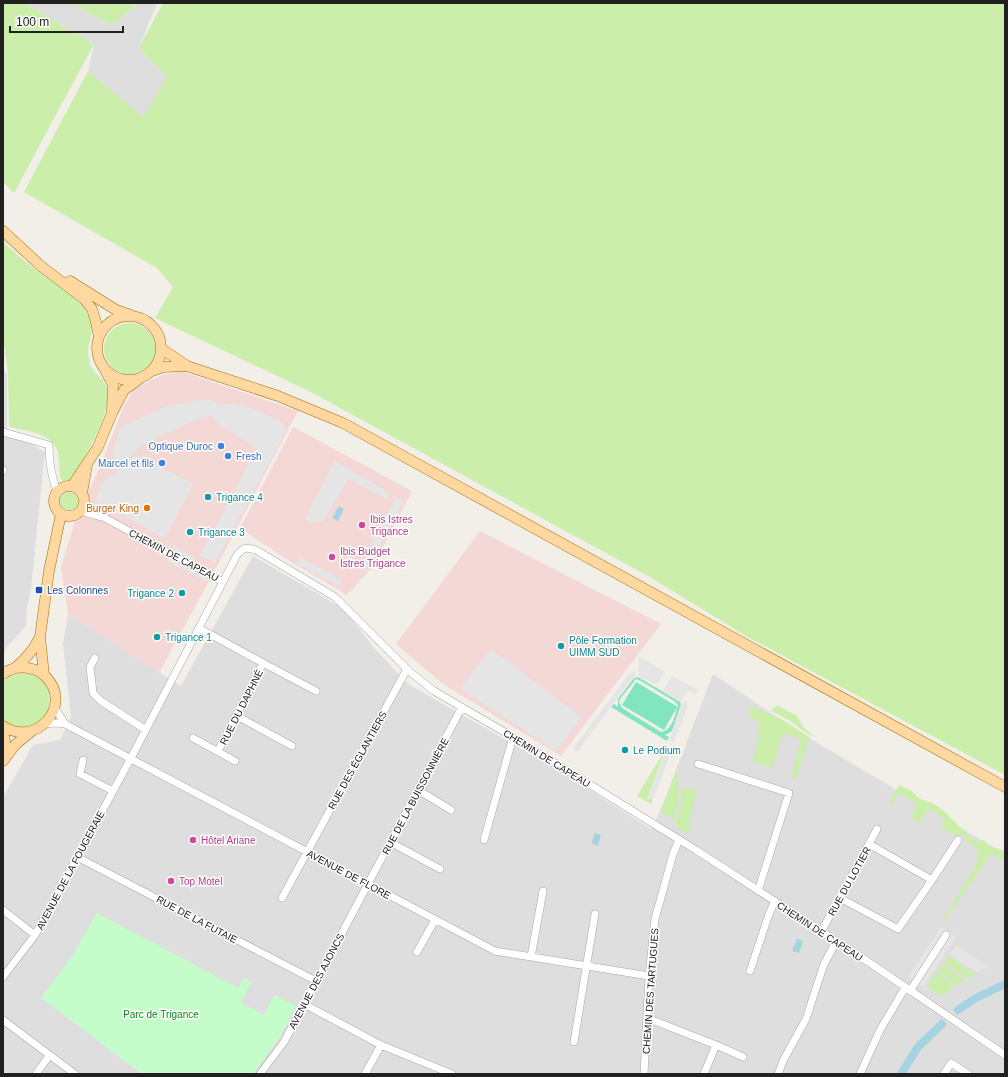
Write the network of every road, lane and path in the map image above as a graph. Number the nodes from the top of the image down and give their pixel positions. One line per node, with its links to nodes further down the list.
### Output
1 (3, 231): 2 (main road)
2 (52, 273): 3 (main road); 4 (main road)
3 (131, 316): 4 (main road); 5 (main road)
4 (99, 337): 7 (main road)
5 (162, 349): 6 (main road); 8 (main road)
6 (187, 366): 8 (main road); 45 (main road)
7 (106, 370): 9 (main road); 10 (main road)
8 (152, 371): 9 (main road)
9 (140, 379): 10 (main road)
10 (112, 413): 12 (main road)
11 (3, 432): 14 (street)
12 (88, 463): 13 (main road); 15 (main road)
13 (72, 486): 14 (main road); 15 (main road)
14 (57, 491): 16 (main road)
15 (82, 502): 16 (main road); 17 (street, CHEMIN DE CAPEAU)
16 (66, 515): 19 (main road)
17 (223, 582): 18 (street, AVENUE DE LA FOUGERAIE); 23 (street, CHEMIN DE CAPEAU)
18 (199, 628): 21 (street, RUE DU DAPHNÉ); 33 (street, AVENUE DE LA FOUGERAIE)
19 (40, 637): 22 (main road); 25 (main road)
20 (95, 658): 33 (street)
21 (263, 663): 26 (street); 29 (street, RUE DU DAPHNÉ)
22 (15, 668): 24 (main road); 25 (main road)
23 (407, 669): 28 (street, CHEMIN DE CAPEAU); 55 (street, RUE DES ÉGLANTIERS)
24 (3, 674)
25 (44, 675): 27 (main road)
26 (316, 691)
27 (55, 705): 30 (main road); 31 (street)
28 (462, 707): 36 (street, CHEMIN DE CAPEAU); 46 (street, RUE DE LA BUISSONNIÈRE)
29 (236, 716): 38 (street); 39 (street, RUE DU DAPHNÉ)
30 (44, 724): 31 (street, AVENUE DE FLORE); 34 (main road)
31 (65, 724): 40 (street, AVENUE DE FLORE)
32 (3, 726): 34 (main road)
33 (146, 730): 40 (street, AVENUE DE LA FOUGERAIE)
34 (32, 731): 41 (main road)
35 (3, 732): 41 (main road)
36 (513, 737): 50 (street); 51 (street, CHEMIN DE CAPEAU)
37 (193, 738): 39 (street, RUE DU DAPHNÉ)
38 (292, 746)
39 (218, 751): 43 (street, RUE DU DAPHNÉ)
40 (131, 758): 47 (street, AVENUE DE LA FOUGERAIE); 55 (street, AVENUE DE FLORE)
41 (3, 760)
42 (83, 760): 47 (street)
43 (235, 761)
44 (698, 764): 61 (street)
45 (1005, 788)
46 (418, 790): 48 (street); 53 (street, RUE DE LA BUISSONNIÈRE)
47 (113, 792): 56 (street, AVENUE DE LA FOUGERAIE)
48 (451, 810)
49 (877, 829): 54 (street, RUE DU LOTIER)
50 (484, 840)
51 (679, 840): 61 (street, CHEMIN DE CAPEAU); 76 (street, CHEMIN DES TARTUGUES)
52 (958, 840): 58 (street)
53 (390, 842): 57 (street); 59 (street, RUE DE LA BUISSONNIÈRE)
54 (869, 844): 58 (street); 63 (street, RUE DU LOTIER)
55 (307, 851): 59 (street, AVENUE DE FLORE); 62 (street, RUE DES ÉGLANTIERS)
56 (77, 857): 69 (street, AVENUE DE LA FOUGERAIE); 78 (street, RUE DE LA FUTAIE)
57 (440, 869)
58 (932, 880): 63 (street)
59 (368, 885): 67 (street, AVENUE DE FLORE); 78 (street, AVENUE DES AJONCS)
60 (543, 891): 73 (street)
61 (758, 891): 64 (street, CHEMIN DE CAPEAU)
62 (282, 898)
63 (840, 898): 68 (street, RUE DU LOTIER)
64 (775, 901): 68 (street, CHEMIN DE CAPEAU); 75 (street)
65 (3, 910): 69 (street)
66 (595, 914): 74 (street)
67 (434, 920): 72 (street); 73 (street, AVENUE DE FLORE)
68 (821, 932): 71 (street, CHEMIN DE CAPEAU)
69 (35, 935): 77 (street, AVENUE DE LA FOUGERAIE)
70 (946, 935): 79 (street)
71 (836, 942): 79 (street, CHEMIN DE CAPEAU); 97 (street)
72 (417, 952)
73 (531, 957): 74 (street, AVENUE DE FLORE)
74 (587, 966): 76 (street, AVENUE DE FLORE); 83 (street)
75 (750, 971)
76 (649, 976): 81 (street, CHEMIN DES TARTUGUES)
77 (3, 977)
78 (316, 981): 80 (street, AVENUE DES AJONCS)
79 (907, 989): 86 (street, CHEMIN DE CAPEAU); 98 (street)
80 (304, 1004): 84 (street); 92 (street, AVENUE DES AJONCS)
81 (647, 1018): 85 (street); 95 (street, CHEMIN DES TARTUGUES)
82 (4, 1023): 87 (street)
83 (574, 1042)
84 (381, 1045): 93 (street); 94 (street)
85 (716, 1045): 88 (street); 96 (street)
86 (1005, 1055)
87 (49, 1056): 90 (street); 91 (street)
88 (743, 1057)
89 (965, 1073): 99 (street)
90 (36, 1074)
91 (74, 1074)
92 (260, 1074)
93 (365, 1074)
94 (452, 1074)
95 (644, 1074)
96 (704, 1074)
97 (778, 1074)
98 (860, 1074)
99 (944, 1074)

